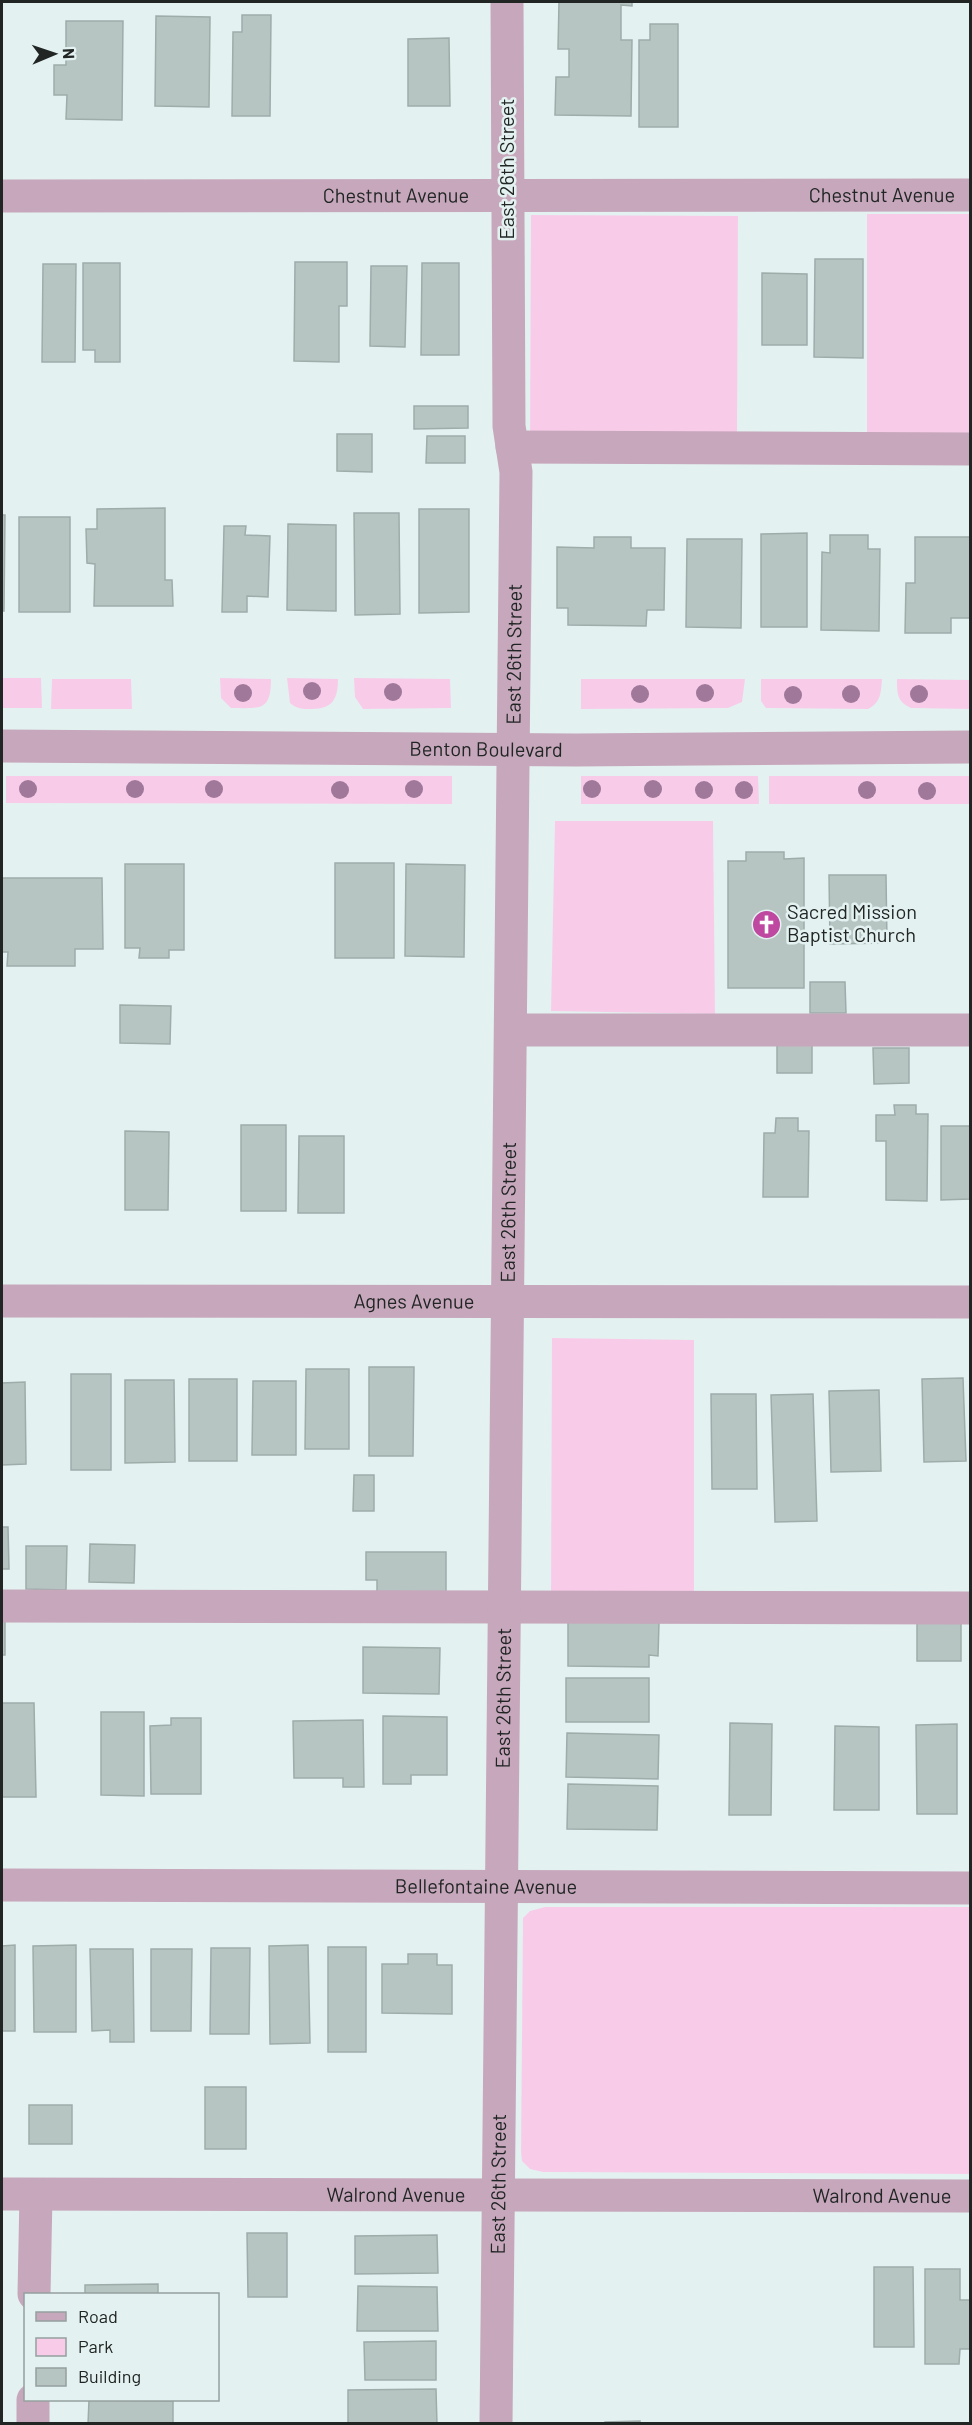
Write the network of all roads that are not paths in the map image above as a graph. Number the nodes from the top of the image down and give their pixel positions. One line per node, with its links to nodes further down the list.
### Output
1 (507, 2): 4 (street, East 26th Street)
2 (970, 195): 4 (street, Chestnut Avenue)
3 (2, 196): 4 (street, Chestnut Avenue)
4 (507, 196): 5 (street, East 26th Street)
5 (512, 447): 6 (street); 9 (street, East 26th Street)
6 (970, 449)
7 (2, 746): 9 (street, Benton Boulevard)
8 (970, 747): 9 (street, Benton Boulevard)
9 (514, 750): 10 (street, East 26th Street)
10 (511, 1030): 11 (street); 14 (street, East 26th Street)
11 (970, 1030)
12 (2, 1301): 14 (street, Agnes Avenue)
13 (970, 1302): 14 (street, Agnes Avenue)
14 (509, 1303): 16 (street, East 26th Street)
15 (2, 1606): 16 (street)
16 (506, 1607): 17 (street); 19 (street, East 26th Street)
17 (970, 1608)
18 (2, 1885): 19 (street, Bellefontaine Avenue)
19 (503, 1887): 20 (street, Bellefontaine Avenue); 23 (street, East 26th Street)
20 (970, 1888)
21 (2, 2194): 22 (street, Walrond Avenue)
22 (36, 2195): 23 (street, Walrond Avenue); 25 (street)
23 (500, 2196): 24 (street, Walrond Avenue); 28 (street, East 26th Street)
24 (970, 2196)
25 (34, 2293)
26 (33, 2401): 27 (street)
27 (33, 2424)
28 (496, 2424)

